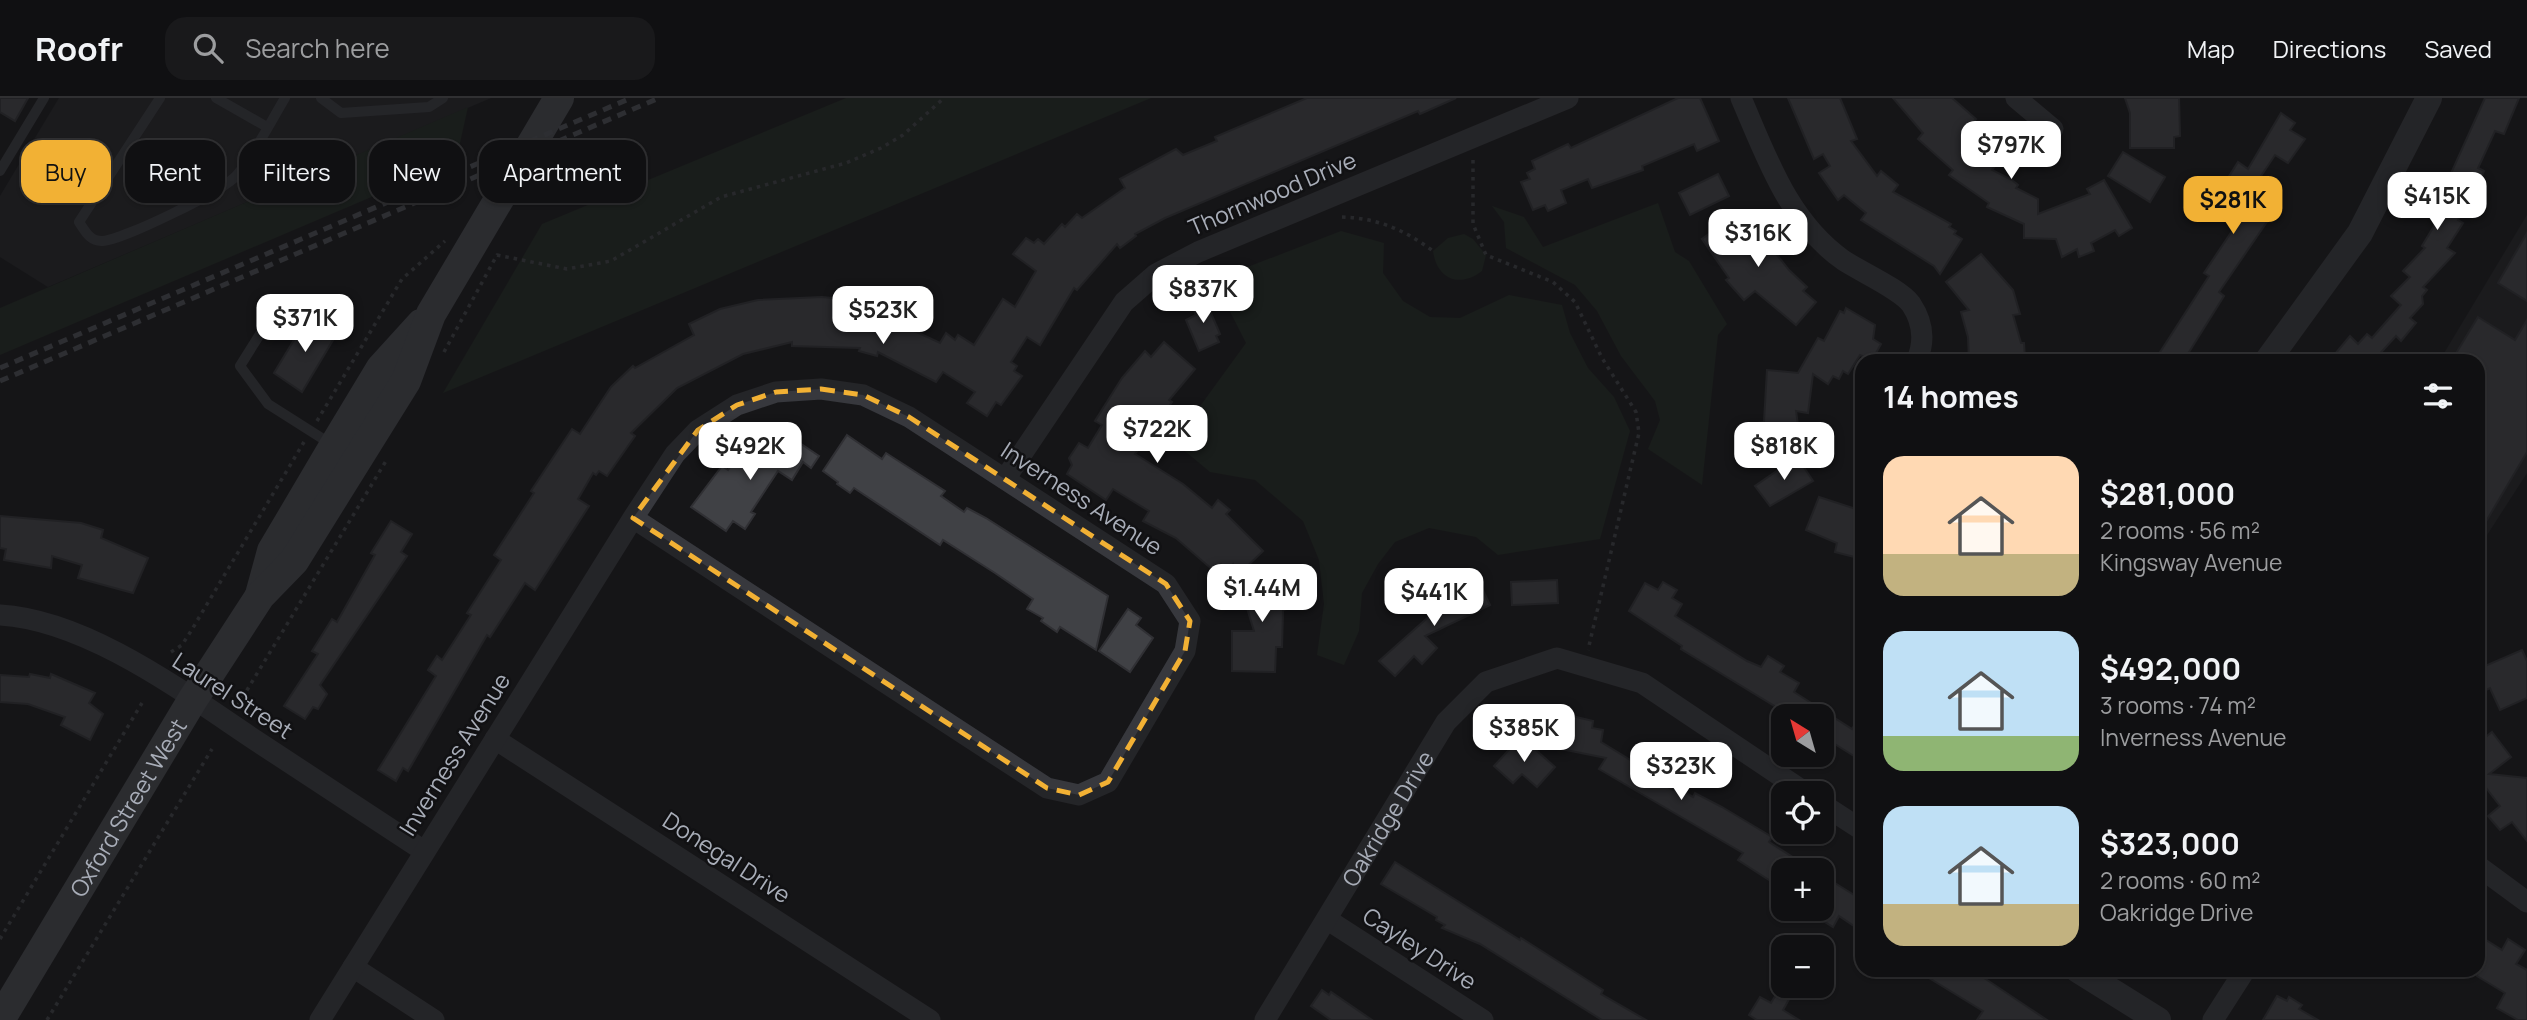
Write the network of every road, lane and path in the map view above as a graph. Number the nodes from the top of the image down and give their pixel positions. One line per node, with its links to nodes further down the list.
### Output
1 (44, 98): 16 (lane)
2 (160, 98): 13 (lane)
3 (216, 98): 13 (lane)
4 (285, 98): 13 (lane)
5 (321, 98): 6 (lane)
6 (443, 98)
7 (559, 98): 20 (main road, Oxford Street West)
8 (944, 98): 19 (path)
9 (1568, 98): 25 (street, Thornwood Drive)
10 (1741, 98): 22 (street)
11 (2016, 98): 14 (street)
12 (2429, 98): 23 (street)
13 (267, 127)
14 (2053, 129)
15 (1473, 160): 29 (path)
16 (0, 171)
17 (1342, 217): 18 (path)
18 (1433, 251)
19 (497, 255)
20 (430, 314): 24 (main road, Oxford Street West); 27 (main road, Oxford Street West)
21 (267, 323): 24 (lane)
22 (1918, 354)
23 (2271, 354)
24 (334, 446): 27 (main road, Oxford Street West)
25 (1005, 479): 26 (street, Inverness Avenue); 26 (street, Inverness Avenue)
26 (633, 518): 32 (street, Inverness Avenue)
27 (260, 596): 30 (main road, Oxford Street West)
28 (0, 615): 30 (street, Laurel Street)
29 (1587, 655)
30 (194, 699): 37 (street, Laurel Street); 45 (main road, Oxford Street West)
31 (142, 703): 41 (path)
32 (495, 739): 37 (street, Inverness Avenue); 49 (street, Donegal Drive)
33 (212, 749): 46 (path)
34 (1788, 781): 40 (street, Oakridge Drive)
35 (1834, 812): 36 (street)
36 (1855, 825)
37 (424, 851): 42 (street, Inverness Avenue)
38 (2485, 871): 39 (street)
39 (2527, 902)
40 (1328, 920): 50 (street, Oakridge Drive); 51 (street, Cayley Drive)
41 (0, 939)
42 (353, 967): 47 (street, Inverness Avenue); 48 (street)
43 (2089, 977): 52 (street)
44 (2241, 977): 53 (street)
45 (0, 1020)
46 (47, 1020)
47 (320, 1020)
48 (434, 1020)
49 (930, 1020)
50 (1265, 1020)
51 (1483, 1020)
52 (2158, 1020)
53 (2213, 1020)

